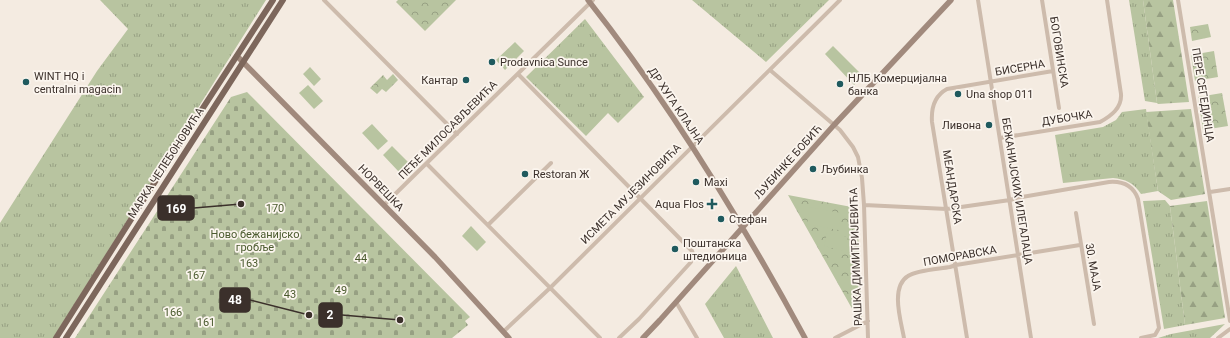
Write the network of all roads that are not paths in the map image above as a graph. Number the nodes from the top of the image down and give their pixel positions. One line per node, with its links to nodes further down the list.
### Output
1 (273, 0): 11 (main road, МАРКА ЧЕЛЕБОНОВИЋА)
2 (283, 0): 12 (main road, МАРКА ЧЕЛЕБОНОВИЋА)
3 (324, 0): 19 (street)
4 (840, 0): 13 (street, ИСМЕТА МУЈЕЗИНОВИЋА)
5 (951, 0): 18 (main road, ЉУБИНКЕ БОБИЋ)
6 (978, 0): 16 (street, БЕЖАНИЈСКИХ ИЛЕГАЛАЦА)
7 (1042, 0): 14 (street, БОГОВИНСКА)
8 (1106, 0): 20 (street, ДУБОЧКА)
9 (1178, 0): 25 (street, ПЕРЕ СЕГЕДИНЦА)
10 (590, 1): 15 (street, ПЕЂЕ МИЛОСАВЉЕВИЋА); 21 (main road, ДР ХУГА КЛАЈНА)
11 (237, 56): 12 (main road, НОРВЕШКА); 34 (main road, МАРКА ЧЕЛЕБОНОВИЋА)
12 (243, 62): 28 (main road, НОРВЕШКА); 36 (main road, МАРКА ЧЕЛЕБОНОВИЋА)
13 (770, 70): 18 (street, РАШКА ДИМИТРИЈЕВИЋА); 21 (street, ИСМЕТА МУЈЕЗИНОВИЋА)
14 (1053, 71): 16 (street, БИСЕРНА); 17 (street, БОГОВИНСКА)
15 (518, 74): 19 (street, ПЕЂЕ МИЛОСАВЉЕВИЋА); 26 (street)
16 (991, 82): 20 (street, БЕЖАНИЈСКИХ ИЛЕГАЛАЦА); 30 (street, МЕАНДАРСКА)
17 (1059, 108)
18 (834, 125): 29 (street, РАШКА ДИМИТРИЈЕВИЋА); 33 (main road, ЉУБИНКЕ БОБИЋ)
19 (457, 134): 22 (street, ПЕЂЕ МИЛОСАВЉЕВИЋА)
20 (1000, 138): 27 (street, БЕЖАНИЈСКИХ ИЛЕГАЛАЦА)
21 (692, 146): 26 (street, ИСМЕТА МУЈЕЗИНОВИЋА); 33 (main road, ДР ХУГА КЛАЈНА)
22 (427, 164): 28 (street, ПЕЂЕ МИЛОСАВЉЕВИЋА); 32 (street)
23 (551, 164): 32 (street)
24 (1230, 189): 25 (street)
25 (1210, 192): 42 (street, ПЕРЕ СЕГЕДИНЦА)
26 (640, 197): 39 (street, ИСМЕТА МУЈЕЗИНОВИЋА); 50 (street)
27 (1010, 200): 30 (street); 37 (street, БЕЖАНИЈСКИХ ИЛЕГАЛАЦА); 59 (street)
28 (384, 205): 45 (main road, НОРВЕШКА)
29 (864, 205): 30 (street); 41 (street, РАШКА ДИМИТРИЈЕВИЋА)
30 (947, 209): 38 (street, МЕАНДАРСКА)
31 (1076, 213): 35 (street, 30. МАЈА)
32 (488, 225): 39 (street)
33 (743, 227): 40 (main road, ЉУБИНКЕ БОБИЋ); 53 (main road, ДР ХУГА КЛАЈНА)
34 (116, 245): 36 (main road); 46 (main road, МАРКА ЧЕЛЕБОНОВИЋА)
35 (1080, 245): 37 (street, ПОМОРАВСКА); 43 (street, 30. МАЈА)
36 (122, 250): 47 (main road, МАРКА ЧЕЛЕБОНОВИЋА)
37 (1019, 255): 38 (street, ПОМОРАВСКА); 58 (street, БЕЖАНИЈСКИХ ИЛЕГАЛАЦА)
38 (956, 265): 56 (street, ПОМОРАВСКА); 57 (street, МЕАНДАРСКА)
39 (550, 288): 45 (street, ИСМЕТА МУЈЕЗИНОВИЋА); 49 (street)
40 (676, 302): 51 (main road, ЉУБИНКЕ БОБИЋ); 52 (street)
41 (868, 321): 54 (street); 55 (street, РАШКА ДИМИТРИЈЕВИЋА)
42 (1230, 321)
43 (1094, 324)
44 (1230, 329): 60 (street)
45 (503, 332): 48 (main road, НОРВЕШКА)
46 (56, 338)
47 (66, 338)
48 (508, 338)
49 (600, 338)
50 (619, 338)
51 (643, 338)
52 (697, 338)
53 (804, 338)
54 (835, 338)
55 (868, 338)
56 (904, 338)
57 (967, 338)
58 (1031, 338)
59 (1141, 338)
60 (1218, 338)

